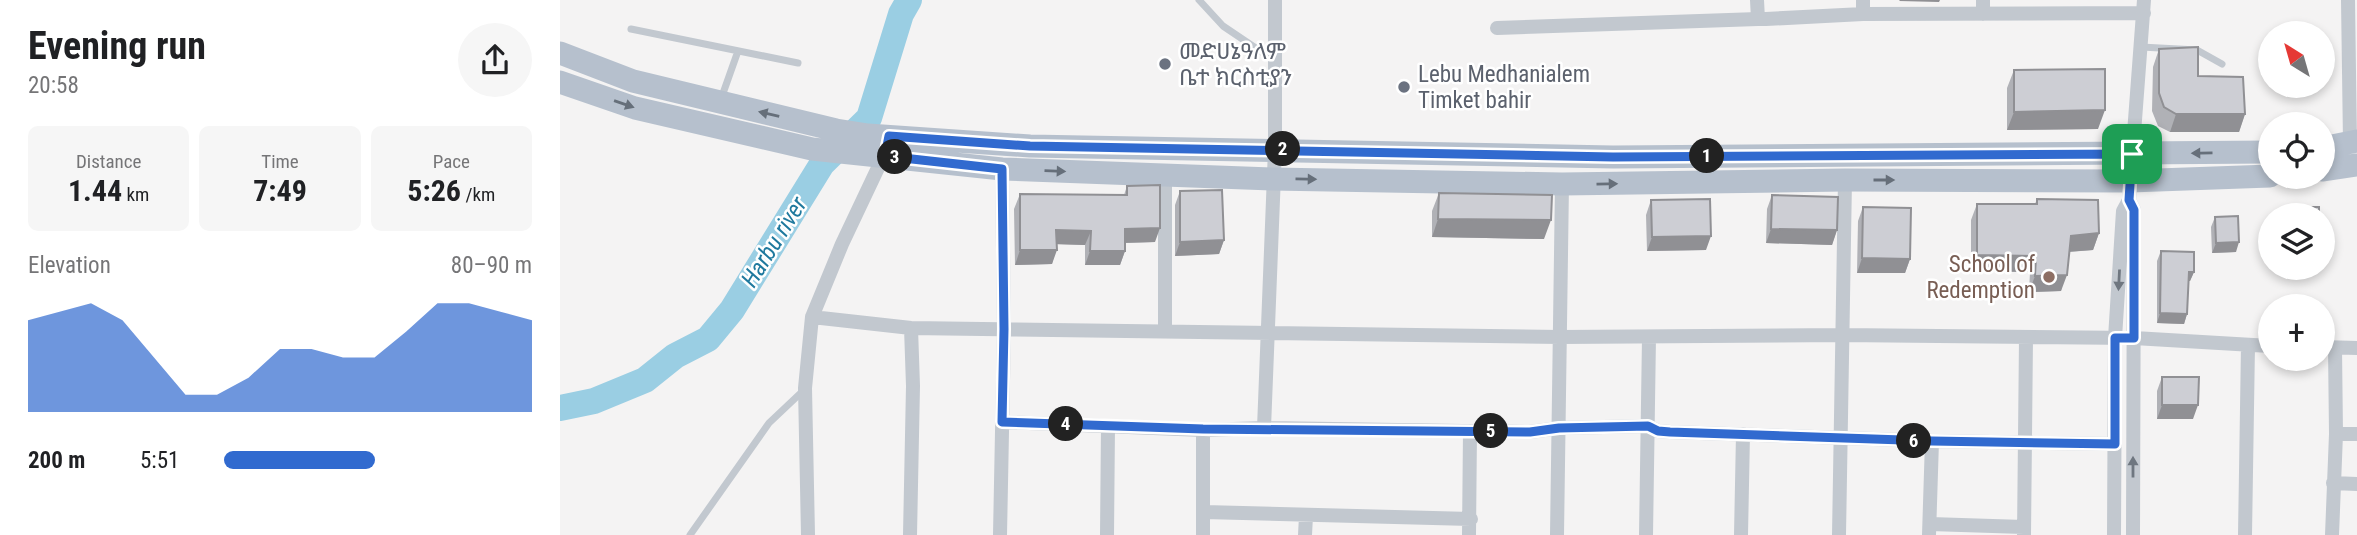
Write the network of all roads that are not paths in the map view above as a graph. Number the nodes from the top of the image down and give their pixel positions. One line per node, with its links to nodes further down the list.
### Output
1 (1199, 0): 14 (lane)
2 (1275, 0): 14 (street)
3 (1757, 0): 8 (street)
4 (2348, 0): 19 (street)
5 (1863, 7): 6 (street); 8 (street)
6 (1983, 7): 7 (street)
7 (2144, 7): 11 (street)
8 (1758, 19): 9 (street)
9 (1497, 28)
10 (631, 29): 12 (lane)
11 (2141, 47): 16 (lane); 24 (street)
12 (738, 51): 15 (lane); 18 (lane)
13 (560, 53): 18 (main road)
14 (1275, 61): 22 (street)
15 (798, 63)
16 (2222, 64)
17 (560, 82): 20 (main road, one-way to 20)
18 (719, 103): 20 (main road, one-way to 18)
19 (2353, 142): 21 (main road)
20 (881, 143): 22 (main road); 27 (main road); 34 (street)
21 (2335, 145)
22 (1275, 149): 24 (main road); 30 (street)
23 (2258, 152): 24 (main road, one-way to 24)
24 (2132, 154): 33 (street)
25 (2357, 165): 26 (main road)
26 (2335, 168)
27 (1002, 169): 28 (main road, one-way to 28); 36 (street)
28 (1166, 175): 30 (main road); 37 (street)
29 (2258, 177): 33 (main road)
30 (1272, 179): 32 (main road, one-way to 32); 38 (street)
31 (1845, 180): 32 (main road, one-way to 31); 33 (main road, one-way to 33); 39 (street)
32 (1562, 184): 40 (street)
33 (2130, 190): 43 (street, one-way to 43); 44 (street)
34 (812, 317): 35 (street); 50 (street)
35 (911, 328): 36 (street); 74 (street)
36 (1004, 329): 37 (street); 51 (street)
37 (1165, 330): 38 (street)
38 (1267, 331): 40 (street); 54 (street)
39 (1842, 335): 41 (street); 42 (street); 61 (street)
40 (1560, 337): 41 (street); 55 (street)
41 (1649, 337): 53 (street)
42 (2026, 338): 43 (street); 63 (street)
43 (2115, 338): 44 (street); 64 (street)
44 (2134, 338): 45 (street); 85 (street, one-way to 44)
45 (2248, 345): 46 (street); 86 (street)
46 (2258, 345)
47 (2335, 347): 48 (street)
48 (2357, 348)
49 (2331, 371): 58 (street)
50 (806, 388): 72 (lane); 73 (street)
51 (1002, 422): 52 (street); 75 (street)
52 (1108, 426): 56 (street); 76 (street)
53 (1648, 426): 55 (street); 60 (street); 81 (street)
54 (1264, 428): 56 (street); 57 (street)
55 (1559, 428): 57 (street); 80 (street)
56 (1203, 429): 67 (street)
57 (1470, 431): 69 (street)
58 (2336, 434): 59 (street); 65 (street)
59 (2357, 434)
60 (1743, 435): 61 (street); 82 (street)
61 (1840, 438): 62 (street); 83 (street)
62 (1932, 441): 63 (street); 70 (street)
63 (2024, 442): 64 (street); 71 (street)
64 (2115, 444): 84 (street)
65 (2333, 483): 66 (street); 87 (street)
66 (2357, 484)
67 (1204, 512): 68 (street); 77 (street)
68 (1306, 516): 69 (street); 78 (street)
69 (1471, 519): 79 (street)
70 (1929, 529): 71 (street)
71 (2024, 531)
72 (690, 535)
73 (808, 535)
74 (910, 535)
75 (1000, 535)
76 (1107, 535)
77 (1203, 535)
78 (1305, 535)
79 (1469, 535)
80 (1557, 535)
81 (1646, 535)
82 (1741, 535)
83 (1839, 535)
84 (2115, 535)
85 (2133, 535)
86 (2245, 535)
87 (2332, 535)

